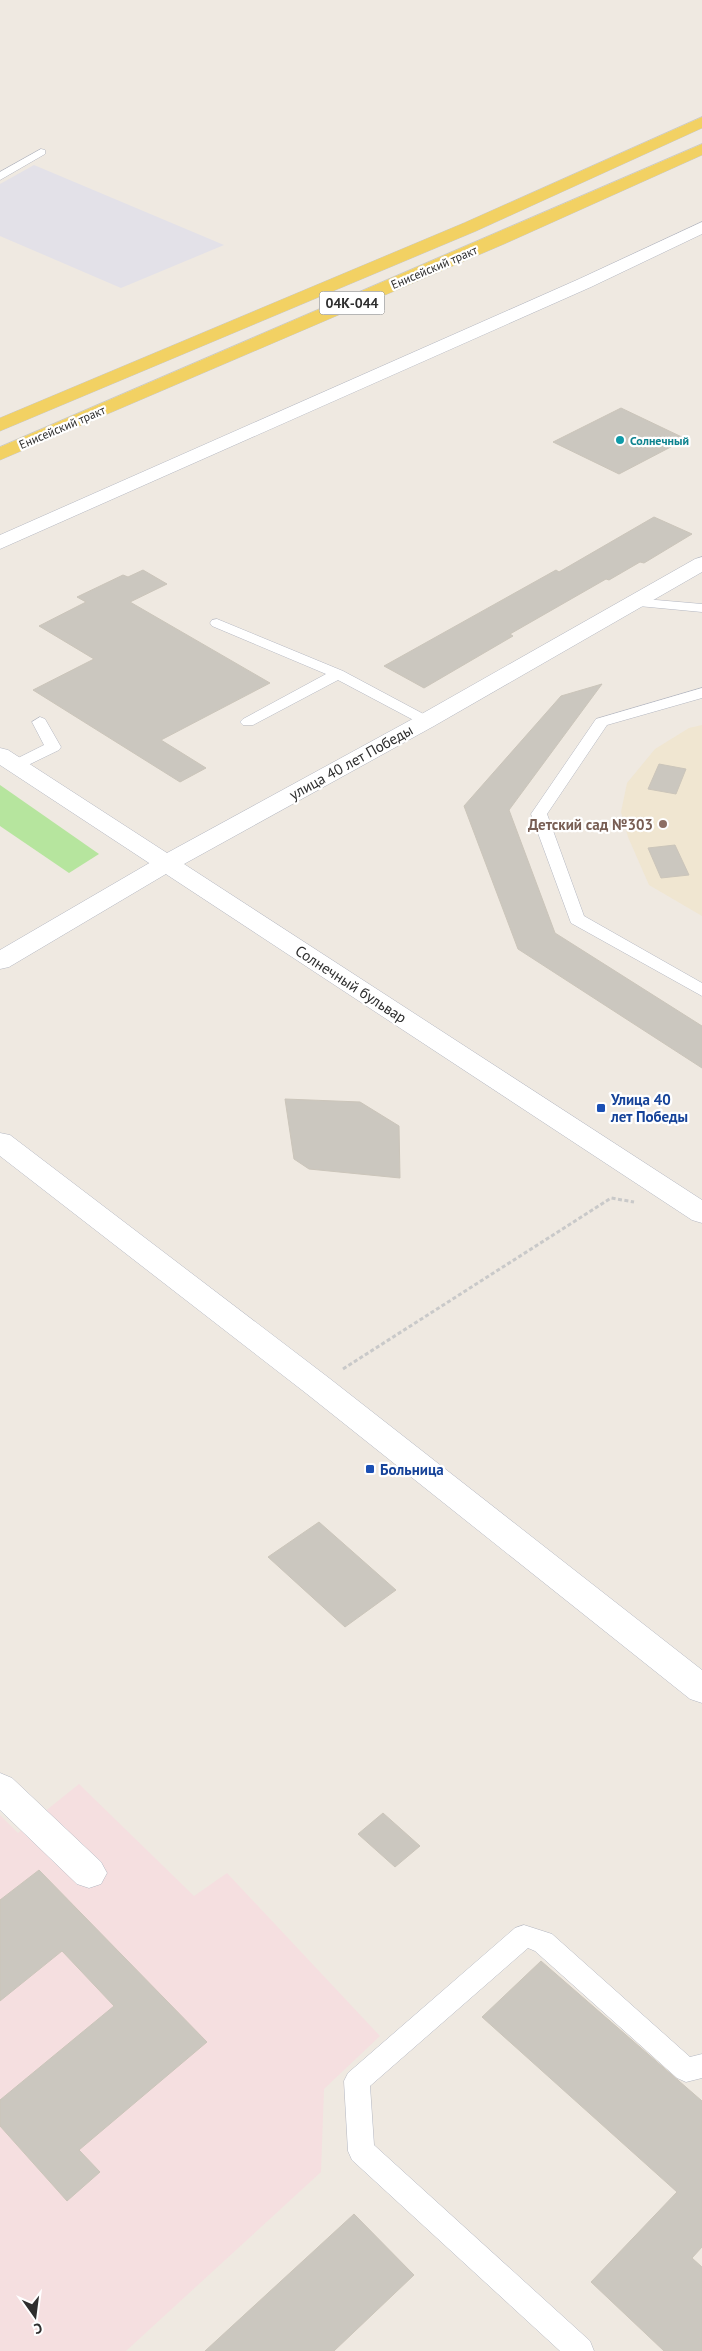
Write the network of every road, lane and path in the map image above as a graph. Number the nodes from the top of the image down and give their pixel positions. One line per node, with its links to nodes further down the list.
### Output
1 (702, 122): 6 (main road, Енисейский тракт / 04К-044)
2 (702, 149): 7 (main road, Енисейский тракт / 04К-044)
3 (41, 152): 4 (lane)
4 (0, 177)
5 (702, 227): 8 (street)
6 (0, 425)
7 (0, 454)
8 (0, 543)
9 (702, 563): 10 (street, улица 40 лет Победы)
10 (633, 602): 11 (lane); 15 (street, улица 40 лет Победы)
11 (702, 608)
12 (217, 623): 13 (lane)
13 (338, 674): 15 (lane); 17 (lane)
14 (702, 693): 21 (lane)
15 (426, 721): 19 (street, улица 40 лет Победы)
16 (40, 722): 18 (lane)
17 (248, 722)
18 (8, 760): 19 (street, Солнечный бульвар)
19 (167, 863): 20 (street, улица 40 лет Победы); 24 (street, Солнечный бульвар)
20 (0, 961)
21 (702, 990)
22 (0, 1142): 26 (street)
23 (638, 1203): 25 (path)
24 (702, 1213)
25 (340, 1370)
26 (702, 1689)
27 (0, 1788): 28 (street)
28 (89, 1873)
29 (702, 2066): 30 (lane)
30 (580, 2351)

